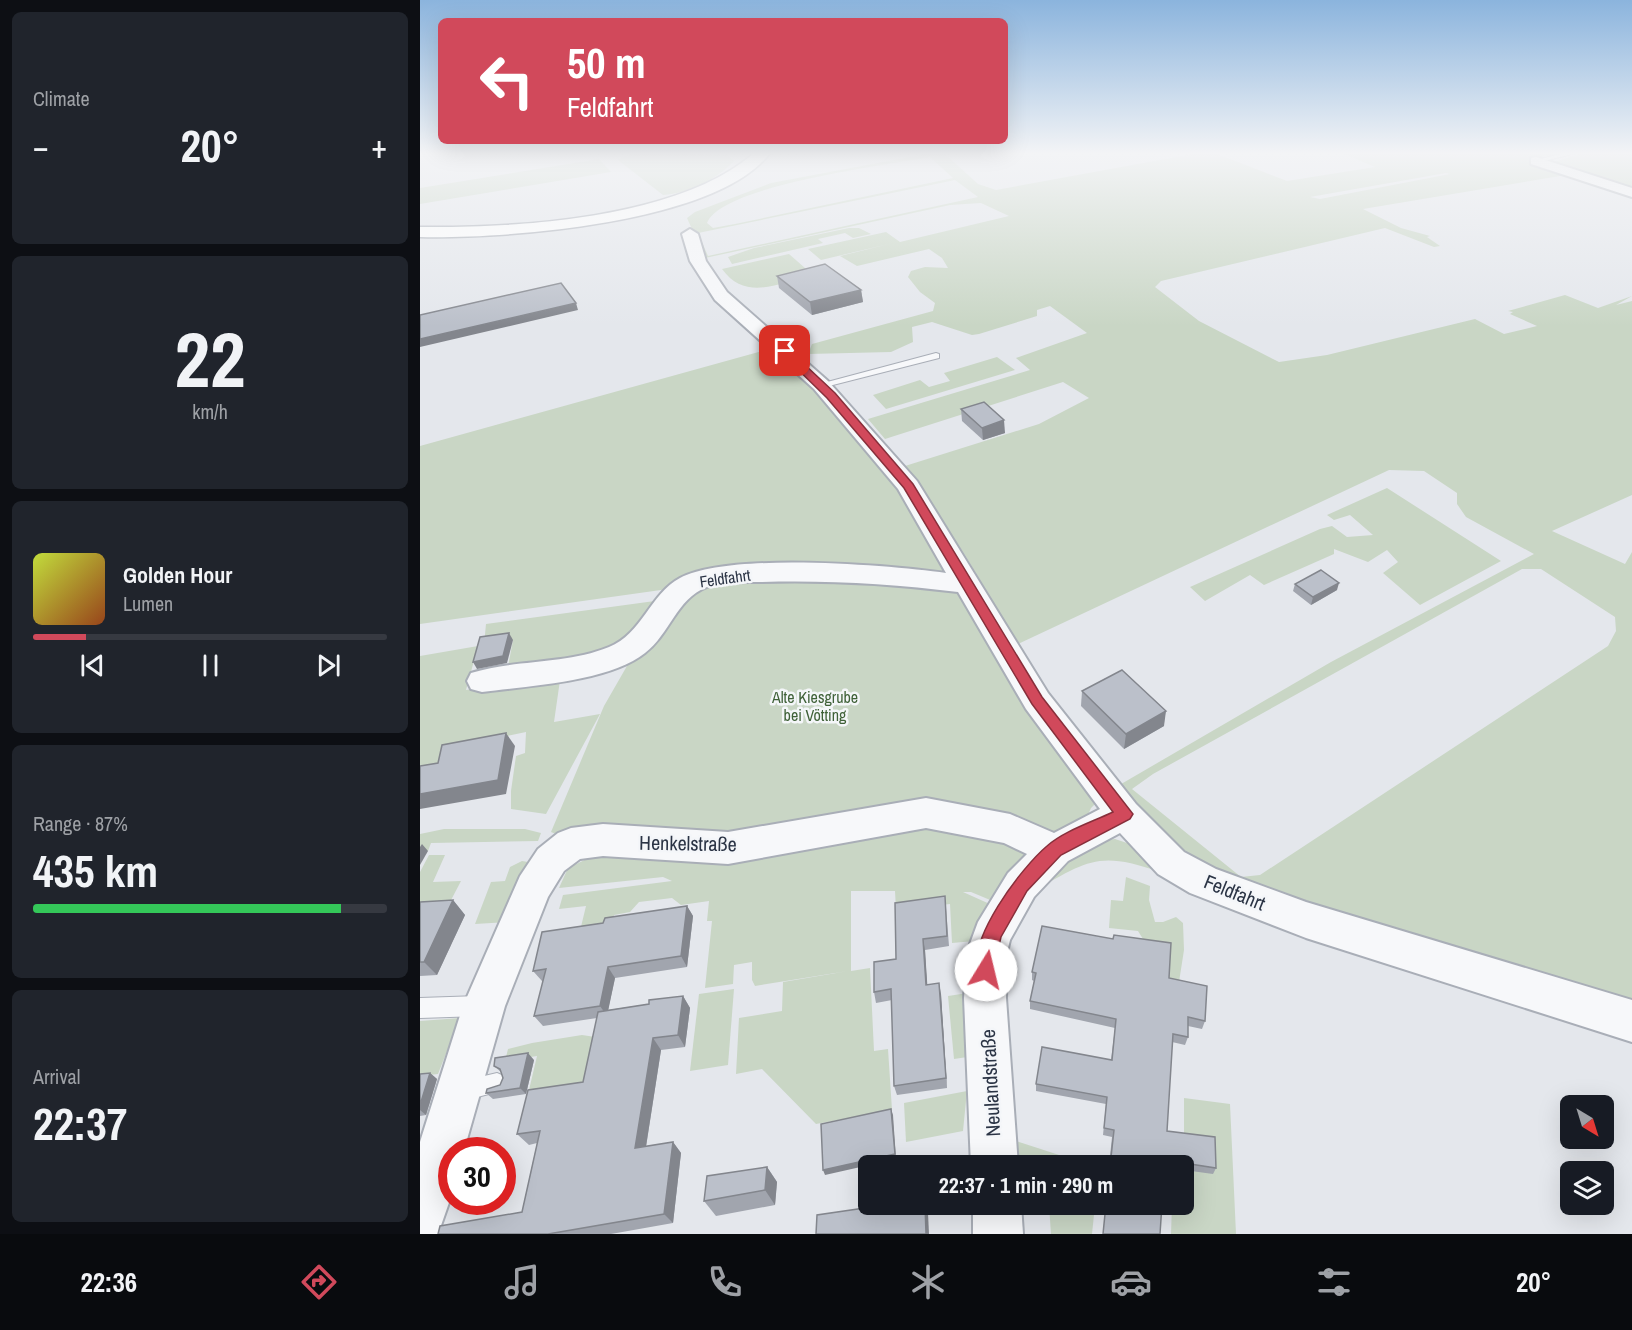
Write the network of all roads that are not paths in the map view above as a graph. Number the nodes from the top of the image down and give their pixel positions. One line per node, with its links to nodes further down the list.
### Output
1 (634, 211): 2 (main road)
2 (420, 232)
3 (690, 234): 5 (street, Feldfahrt)
4 (936, 356): 5 (lane)
5 (821, 385): 6 (street, Feldfahrt)
6 (965, 584): 7 (street, Feldfahrt); 8 (street, Feldfahrt)
7 (482, 681)
8 (1124, 814): 9 (street, Neulandstraße); 12 (street, Feldfahrt)
9 (1054, 850): 10 (street, Henkelstraße); 15 (street, Neulandstraße)
10 (484, 1005): 11 (lane); 14 (street, Henkelstraße)
11 (420, 1008)
12 (1632, 1021)
13 (497, 1083): 14 (lane)
14 (459, 1090): 17 (street, Henkelstraße)
15 (994, 1155)
16 (997, 1215): 18 (street)
17 (420, 1219)
18 (998, 1234)

